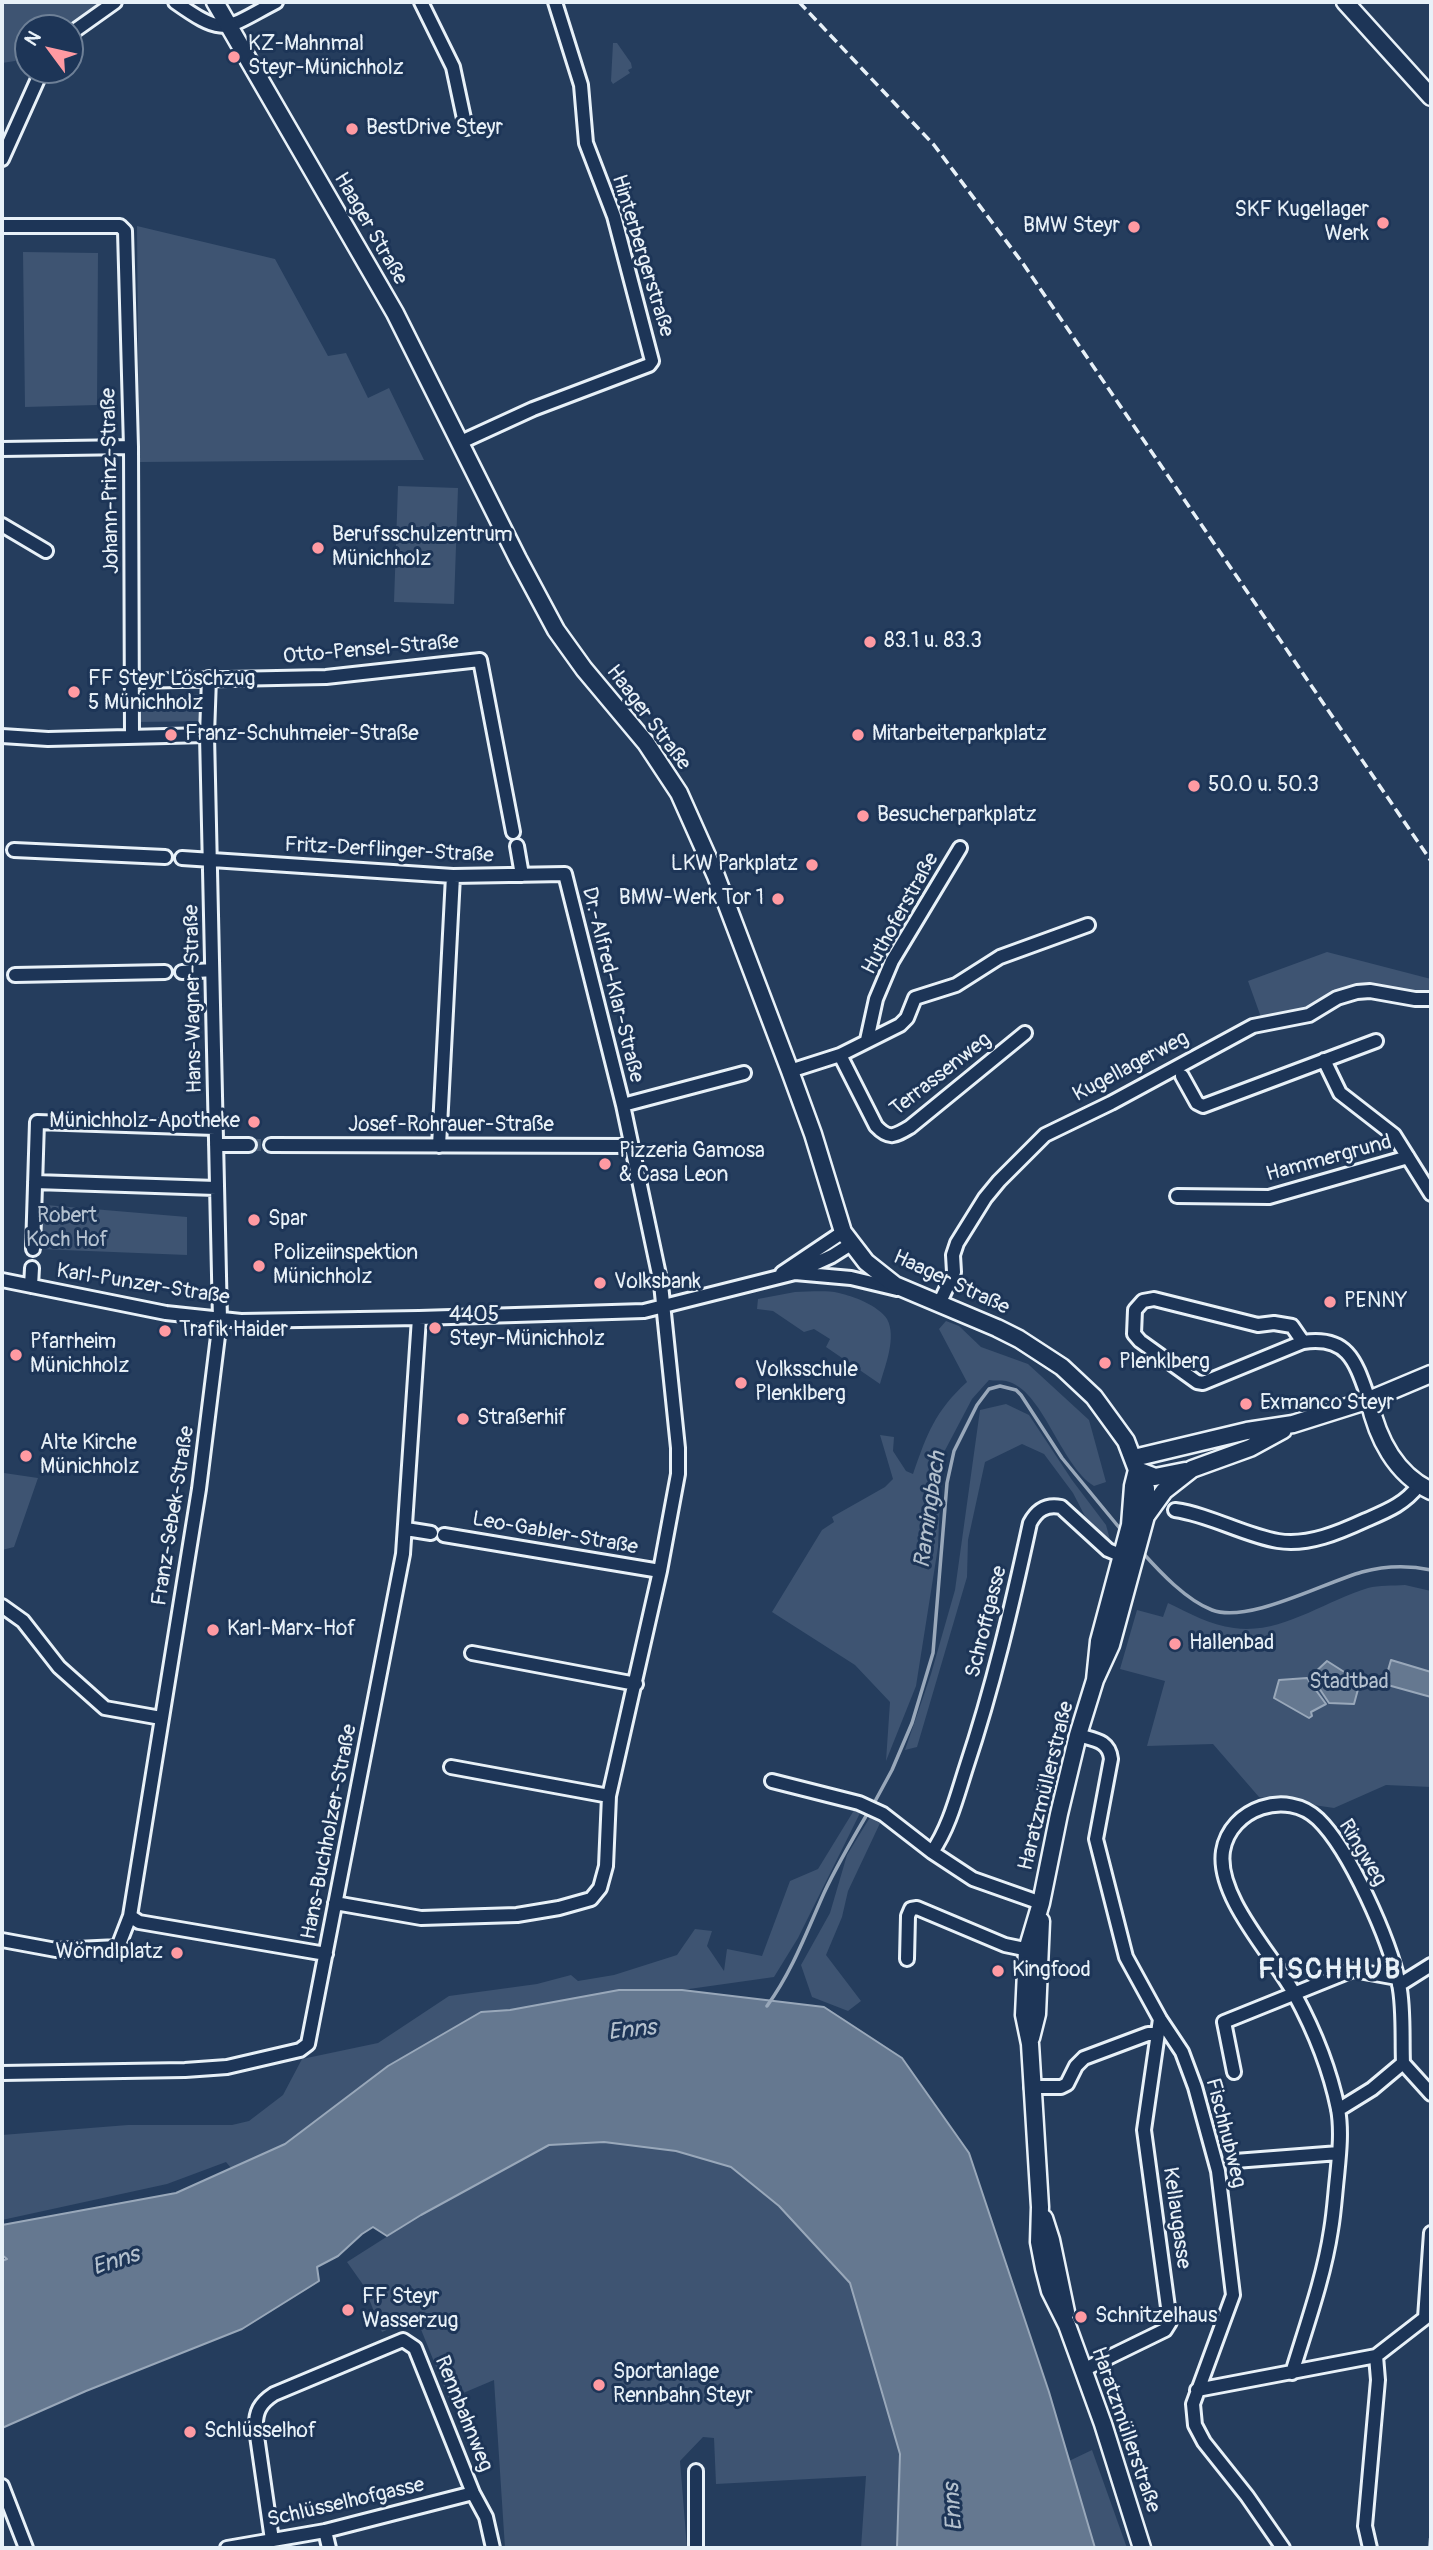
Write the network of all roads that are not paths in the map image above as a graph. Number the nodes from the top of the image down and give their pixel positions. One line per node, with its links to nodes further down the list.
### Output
1 (115, 2): 8 (street)
2 (175, 2): 9 (street)
3 (215, 2): 9 (main road, Haager Straße)
4 (276, 2): 9 (street)
5 (421, 2): 12 (street)
6 (555, 2): 15 (street, Hinterbergerstraße)
7 (1345, 2): 11 (main road)
8 (84, 24)
9 (230, 26): 15 (main road, Haager Straße)
10 (36, 84): 13 (street)
11 (1431, 97)
12 (466, 128)
13 (2, 159)
14 (2, 226): 16 (street, Johann-Prinz-Straße)
15 (461, 442): 46 (main road, Haager Straße)
16 (131, 447): 17 (street); 21 (street, Johann-Prinz-Straße)
17 (2, 449)
18 (2, 525): 19 (street)
19 (46, 551)
20 (209, 678): 21 (street, Otto-Pensel-Straße); 22 (street, Hans-Wagner-Straße); 25 (street, Otto-Pensel-Straße)
21 (131, 681): 24 (street, Johann-Prinz-Straße)
22 (207, 735): 24 (street); 31 (street, Hans-Wagner-Straße)
23 (2, 736): 24 (street)
24 (132, 736)
25 (513, 832)
26 (517, 846): 33 (street)
27 (960, 848): 42 (street, Huthoferstraße)
28 (14, 850): 29 (street)
29 (165, 857)
30 (182, 858): 31 (street, Fritz-Derflinger-Straße)
31 (211, 859): 34 (street, Fritz-Derflinger-Straße); 36 (street, Hans-Wagner-Straße)
32 (565, 874): 33 (street, Fritz-Derflinger-Straße); 49 (street, Dr.-Alfred-Klar-Straße)
33 (522, 875): 34 (street, Fritz-Derflinger-Straße)
34 (453, 876): 54 (street)
35 (1088, 925): 42 (street)
36 (212, 970): 38 (street); 50 (street, Hans-Wagner-Straße)
37 (165, 972): 39 (street)
38 (182, 972)
39 (15, 975)
40 (1431, 999): 69 (street, Kugellagerweg)
41 (1026, 1033): 44 (street, Terrassenweg)
42 (867, 1040): 44 (street)
43 (1376, 1041): 45 (street)
44 (840, 1055): 46 (street)
45 (1324, 1060): 48 (street); 56 (street, Hammergrund)
46 (790, 1071): 61 (main road, Haager Straße)
47 (744, 1073): 49 (street, Dr.-Alfred-Klar-Straße)
48 (1182, 1076)
49 (623, 1105): 55 (street, Dr.-Alfred-Klar-Straße)
50 (215, 1128): 53 (street, Hans-Wagner-Straße); 57 (street)
51 (248, 1145): 53 (street)
52 (271, 1145): 54 (street, Josef-Rohrauer-Straße)
53 (216, 1146): 58 (street, Hans-Wagner-Straße)
54 (439, 1146): 55 (street, Josef-Rohrauer-Straße)
55 (631, 1146): 70 (street, Dr.-Alfred-Klar-Straße)
56 (1408, 1157): 59 (street, Hammergrund); 60 (street, Hammergrund)
57 (35, 1182): 58 (street); 62 (street)
58 (216, 1188): 72 (street, Hans-Wagner-Straße)
59 (1431, 1194)
60 (1177, 1196)
61 (847, 1238): 64 (street, Karl-Punzer-Straße); 65 (street, Karl-Punzer-Straße); 68 (main road, Haager Straße)
62 (33, 1249)
63 (32, 1268): 67 (street)
64 (795, 1273): 65 (street, Karl-Punzer-Straße); 68 (street, Karl-Punzer-Straße)
65 (778, 1275): 70 (street, Karl-Punzer-Straße)
66 (2, 1280): 67 (street, Karl-Punzer-Straße)
67 (31, 1286): 72 (street, Karl-Punzer-Straße)
68 (910, 1292): 69 (main road, Haager Straße)
69 (939, 1304): 77 (main road, Haager Straße)
70 (665, 1307): 71 (street, Karl-Punzer-Straße); 86 (street, Leo-Gabler-Straße)
71 (418, 1318): 72 (street, Karl-Punzer-Straße); 82 (street, Hans-Buchholzer-Straße)
72 (220, 1320): 90 (street, Franz-Sebek-Straße)
73 (1303, 1342): 73 (street); 75 (street)
74 (1431, 1374): 75 (main road)
75 (1369, 1399): 76 (main road); 79 (main road)
76 (1293, 1424): 77 (main road); 78 (main road)
77 (1136, 1464): 78 (main road); 81 (main road, Haager Straße); 85 (main road, Haratzmüllerstraße)
78 (1192, 1469): 81 (main road)
79 (1425, 1488): 80 (street)
80 (1175, 1510)
81 (1146, 1516): 85 (main road, Haratzmüllerstraße)
82 (406, 1529): 83 (street); 96 (street, Hans-Buchholzer-Straße)
83 (430, 1533)
84 (444, 1535): 86 (street, Leo-Gabler-Straße)
85 (1127, 1556): 91 (main road, Haratzmüllerstraße); 95 (street, Schroffgasse)
86 (660, 1571): 89 (street, Leo-Gabler-Straße)
87 (2, 1606): 90 (street)
88 (472, 1653): 89 (street)
89 (636, 1684): 94 (street, Leo-Gabler-Straße)
90 (161, 1718): 98 (street, Franz-Sebek-Straße)
91 (1078, 1735): 97 (main road, Haratzmüllerstraße); 106 (street, Fischhubweg)
92 (451, 1767): 94 (street)
93 (772, 1781): 95 (street)
94 (609, 1796): 96 (street, Leo-Gabler-Straße)
95 (932, 1852): 97 (street)
96 (335, 1903): 101 (street, Hans-Buchholzer-Straße)
97 (1041, 1903): 100 (main road, Haratzmüllerstraße)
98 (130, 1916): 99 (street, Franz-Sebek-Straße); 101 (street)
99 (2, 1940)
100 (1034, 1951): 102 (street); 111 (main road, Haratzmüllerstraße)
101 (326, 1954): 110 (street, Hans-Buchholzer-Straße)
102 (907, 1959)
103 (1431, 1965): 104 (street)
104 (1398, 1981): 105 (street); 105 (street, Ringweg); 108 (street, Ringweg)
105 (1295, 1994): 109 (street); 113 (street, Ringweg)
106 (1160, 2019): 107 (street, Kellaugasse); 121 (street, Fischhubweg)
107 (1157, 2034): 111 (street); 119 (street, Kellaugasse)
108 (1403, 2063): 112 (street); 113 (street)
109 (1234, 2073)
110 (2, 2074)
111 (1031, 2087): 119 (main road, Haratzmüllerstraße)
112 (1431, 2094)
113 (1338, 2110): 114 (street, Ringweg)
114 (1339, 2153): 115 (street, Fischhubweg); 120 (street, Ringweg)
115 (1235, 2161)
116 (1431, 2233): 117 (street)
117 (1428, 2318): 118 (street)
118 (1376, 2356): 120 (street); 134 (street)
119 (1083, 2370): 132 (main road, Haratzmüllerstraße)
120 (1292, 2373): 121 (street)
121 (1197, 2390): 133 (street, Fischhubweg)
122 (696, 2471): 131 (street)
123 (2, 2486): 127 (street)
124 (473, 2493): 125 (street, Schlüsselhofgasse); 126 (street, Rennbahnweg); 130 (street, Rennbahnweg)
125 (325, 2531): 126 (street, Schlüsselhofgasse); 129 (street)
126 (272, 2540): 128 (street, Schlüsselhofgasse)
127 (26, 2548)
128 (229, 2548)
129 (329, 2548)
130 (493, 2548)
131 (696, 2548)
132 (1142, 2548)
133 (1283, 2548)
134 (1370, 2548)

